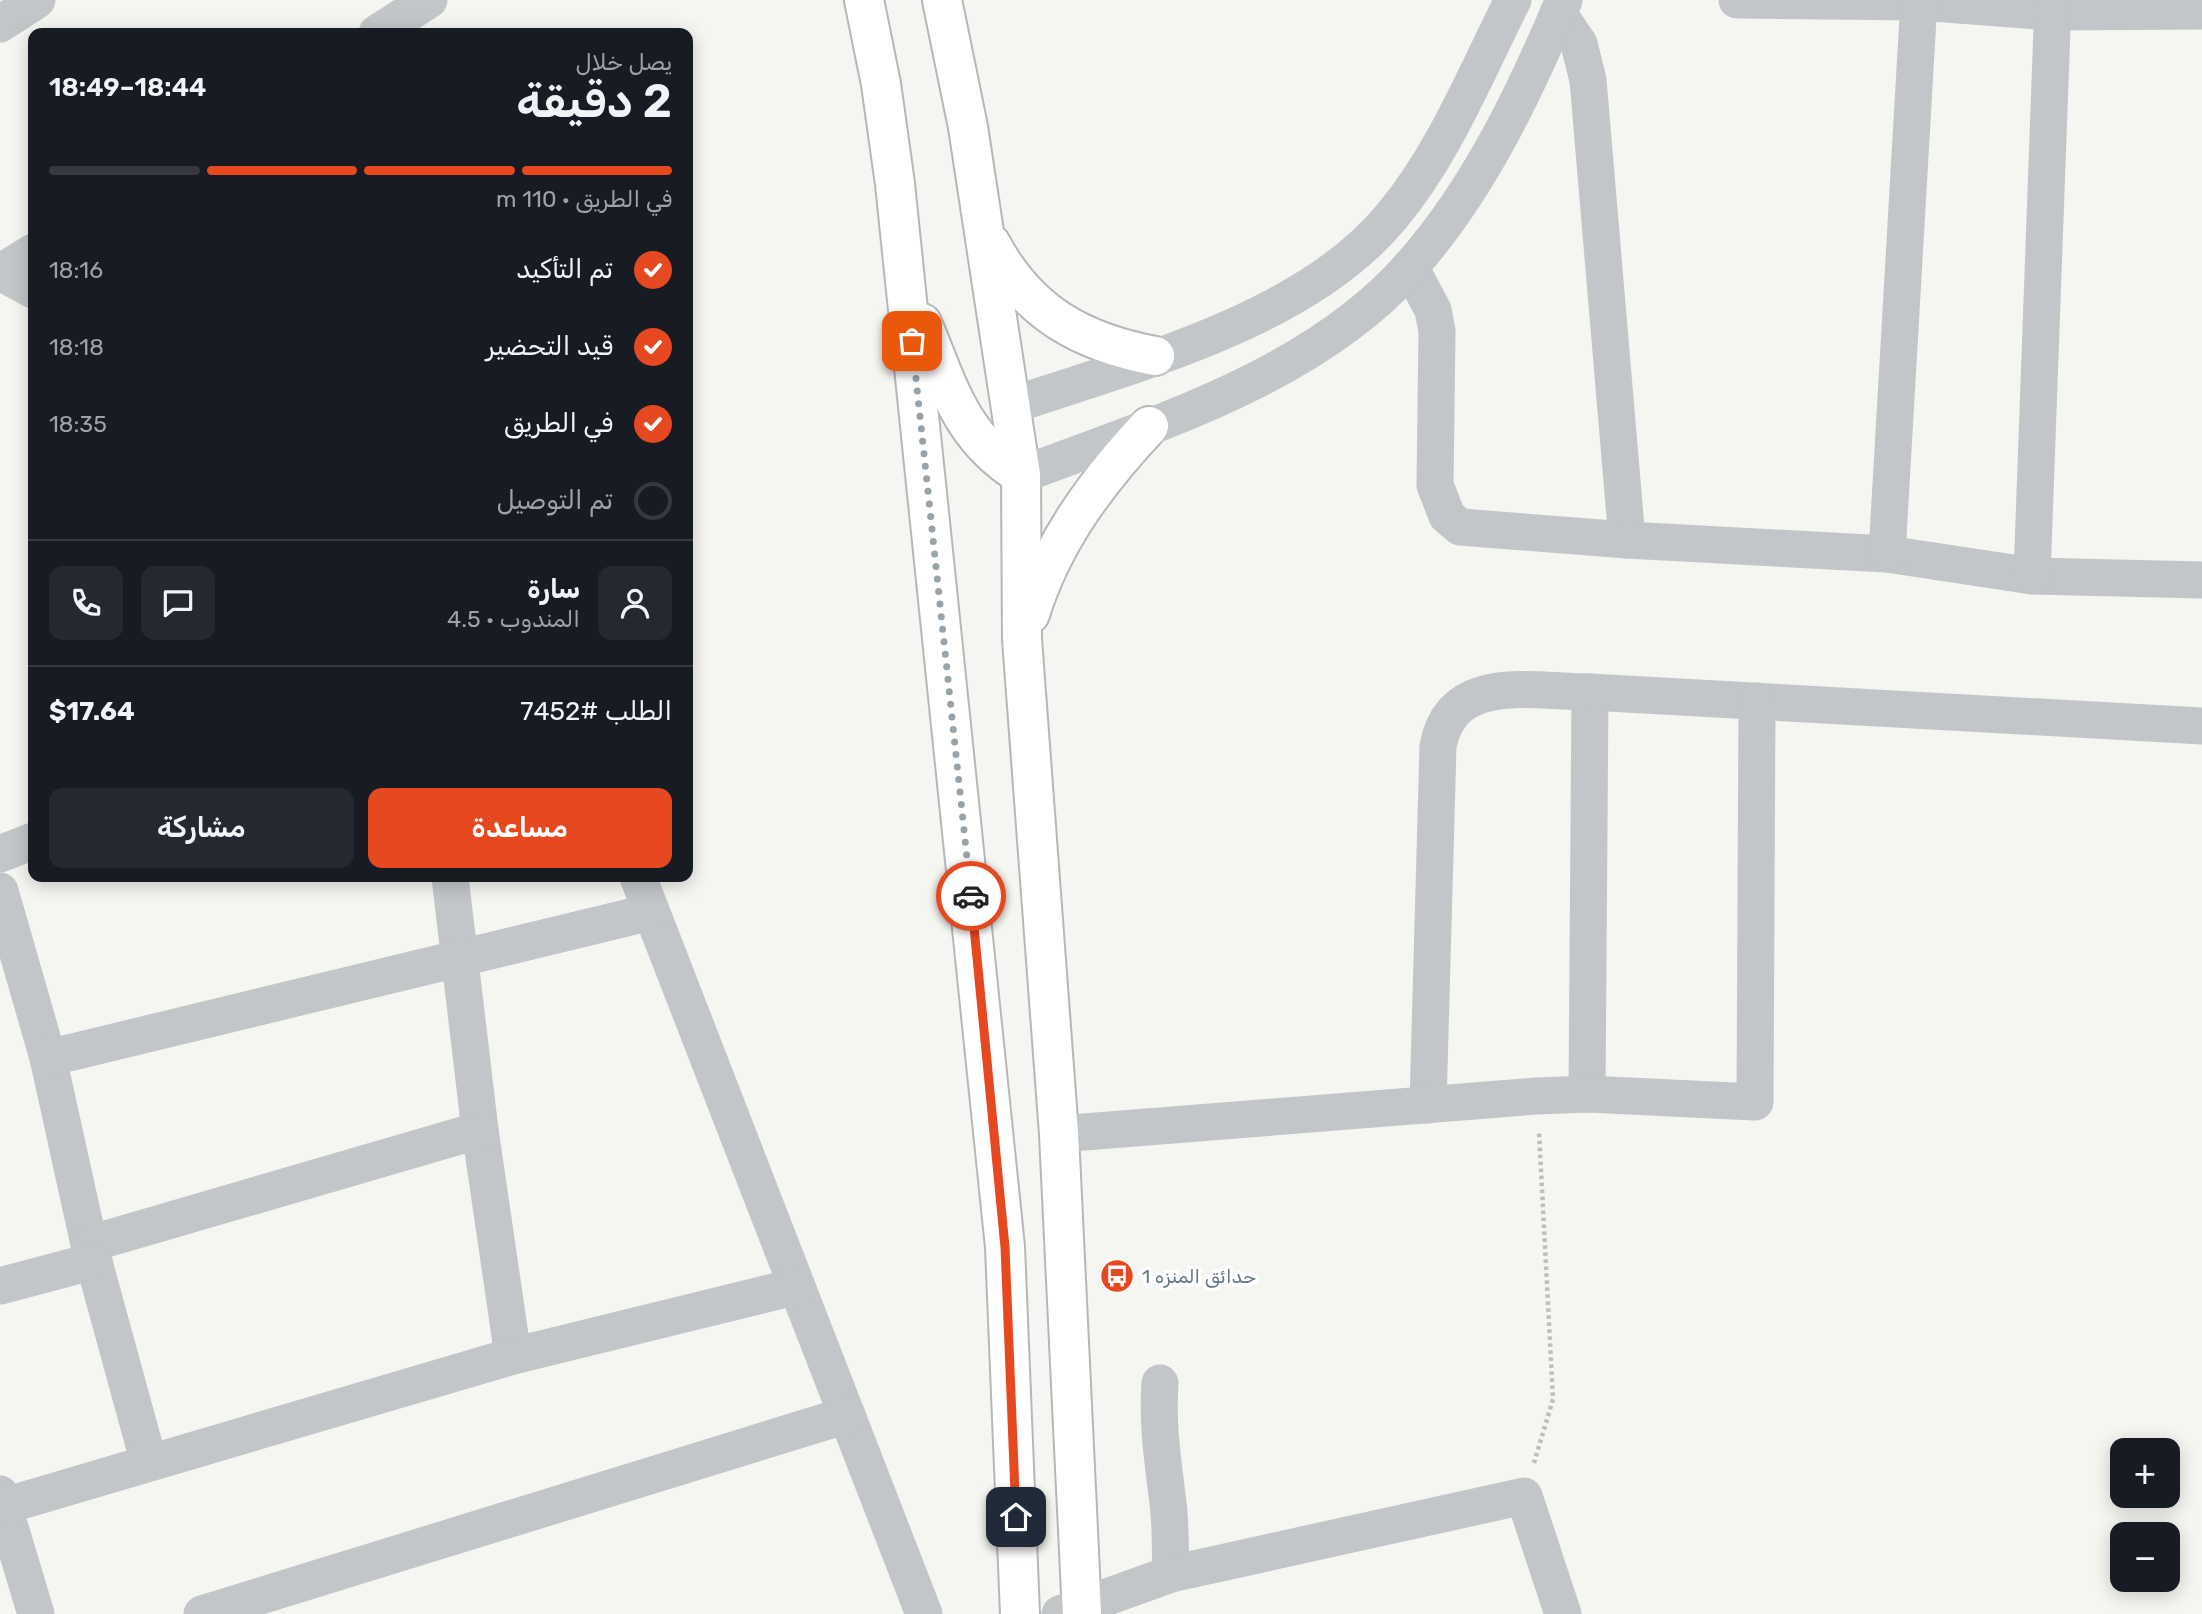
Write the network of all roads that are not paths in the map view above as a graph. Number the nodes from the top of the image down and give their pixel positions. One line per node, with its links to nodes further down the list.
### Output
1 (37, 0): 12 (street)
2 (429, 0): 13 (street)
3 (864, 0): 18 (highway)
4 (942, 0): 14 (highway)
5 (1513, 0): 20 (street)
6 (1737, 0): 8 (street)
7 (2199, 0): 11 (street)
8 (1919, 1): 9 (street); 27 (street)
9 (2053, 6): 11 (street); 28 (street)
10 (1561, 7): 16 (street); 26 (street)
11 (2202, 9)
12 (0, 23)
13 (385, 28)
14 (985, 232): 20 (highway); 21 (highway)
15 (28, 255): 17 (street)
16 (1410, 267): 23 (street); 26 (street)
17 (0, 272): 19 (street)
18 (906, 286): 22 (highway); 25 (highway)
19 (28, 287)
20 (1155, 356): 21 (street)
21 (1010, 406): 22 (highway); 24 (highway)
22 (964, 423): 24 (highway); 25 (highway)
23 (1149, 426): 24 (street); 30 (highway)
24 (1021, 475): 30 (highway)
25 (928, 479): 59 (highway)
26 (1627, 540): 27 (street)
27 (1887, 554): 28 (street)
28 (2032, 576): 29 (street)
29 (2202, 580)
30 (1022, 639): 45 (highway)
31 (1590, 692): 32 (street); 42 (street); 43 (street)
32 (1757, 701): 33 (street); 42 (street)
33 (2202, 726)
34 (28, 843): 35 (street)
35 (0, 854)
36 (451, 882): 40 (street)
37 (640, 882): 39 (street)
38 (0, 891): 41 (street)
39 (651, 912): 40 (street); 48 (street)
40 (459, 957): 41 (street); 44 (street)
41 (48, 1058): 46 (street)
42 (1587, 1094): 43 (street)
43 (1428, 1105): 45 (street)
44 (480, 1130): 46 (street); 49 (street)
45 (1059, 1134): 55 (highway)
46 (92, 1252): 47 (street); 52 (street)
47 (0, 1286)
48 (794, 1287): 49 (street); 51 (street)
49 (513, 1356): 52 (street)
50 (1160, 1383): 54 (street)
51 (847, 1415): 57 (street); 58 (street)
52 (149, 1463): 53 (street)
53 (2, 1500): 56 (street)
54 (1171, 1574): 55 (street); 60 (street)
55 (1074, 1612)
56 (36, 1614)
57 (202, 1614)
58 (924, 1614)
59 (1020, 1614)
60 (1563, 1614)

